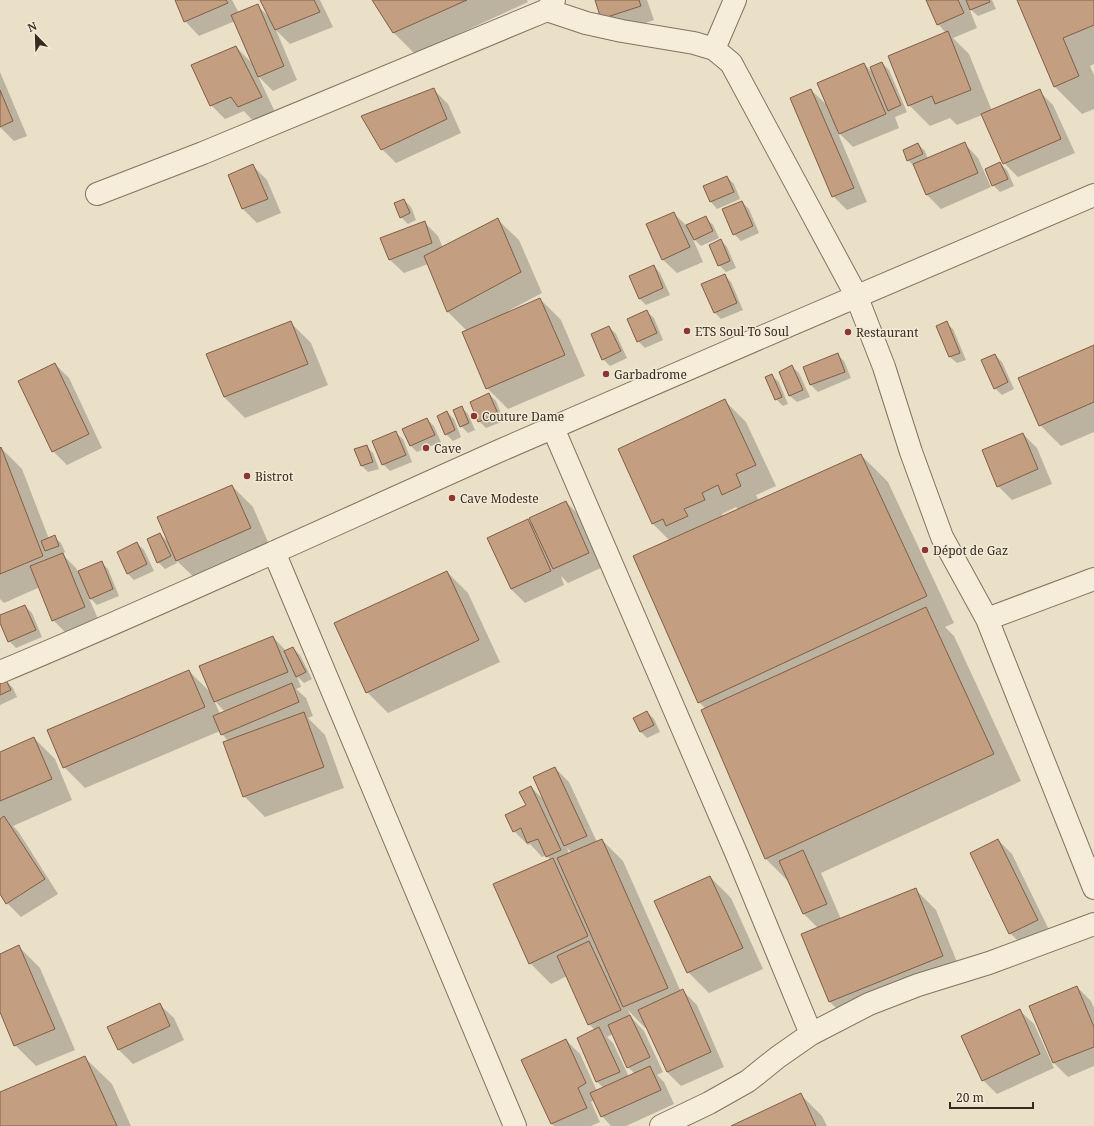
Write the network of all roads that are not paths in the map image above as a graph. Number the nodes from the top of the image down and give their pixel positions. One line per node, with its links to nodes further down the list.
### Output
1 (735, 0): 3 (street)
2 (550, 5): 3 (street); 4 (street)
3 (714, 49): 6 (street)
4 (97, 194)
5 (1094, 195): 6 (street)
6 (856, 295): 7 (street); 10 (street)
7 (553, 428): 8 (street); 14 (street)
8 (274, 552): 11 (street); 15 (street)
9 (1094, 579): 10 (street)
10 (987, 619): 12 (street)
11 (0, 672)
12 (1094, 888)
13 (1094, 924): 14 (street)
14 (811, 1034): 16 (street)
15 (515, 1126)
16 (661, 1126)

